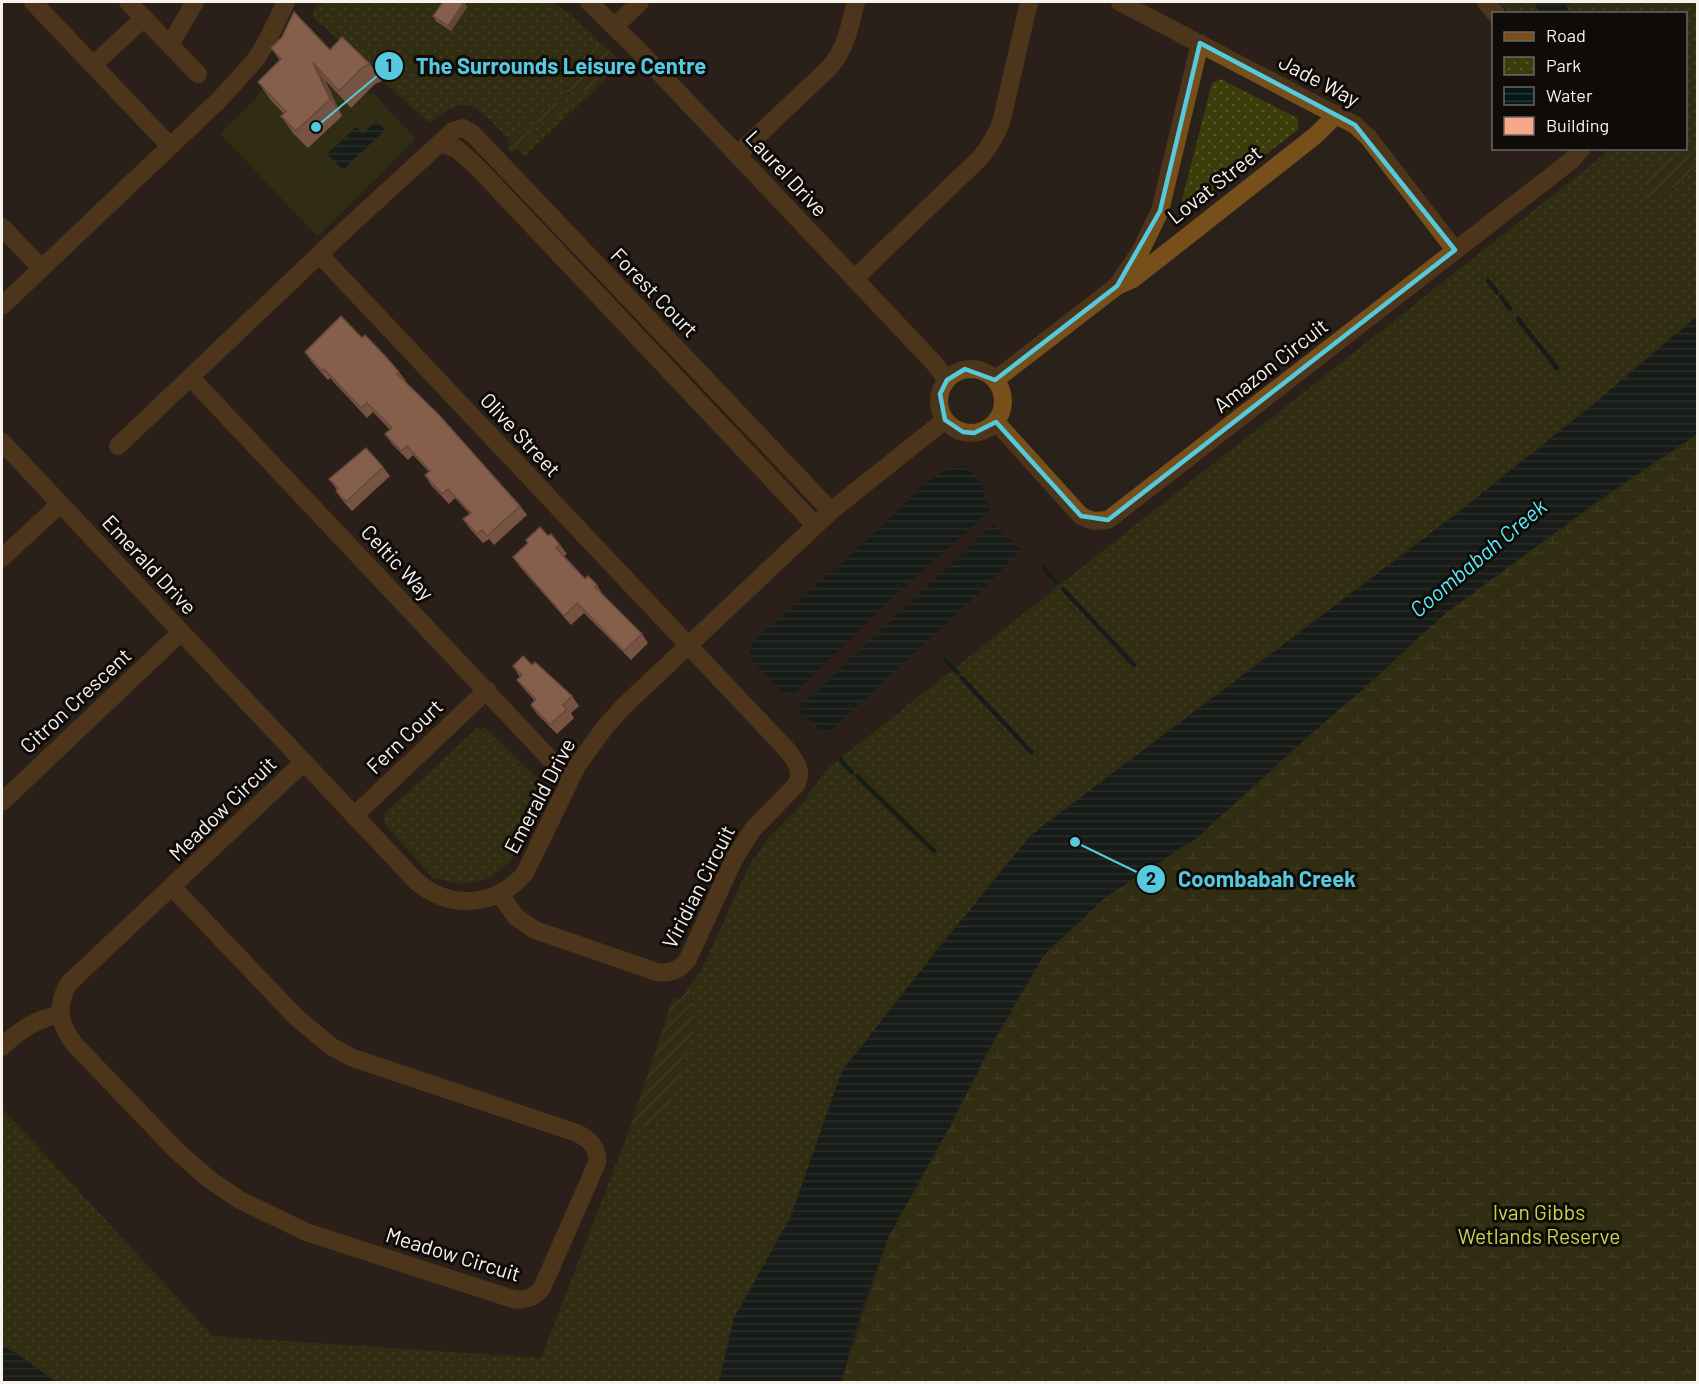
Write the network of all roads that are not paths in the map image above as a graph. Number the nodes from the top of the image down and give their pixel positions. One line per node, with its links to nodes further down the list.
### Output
1 (33, 2): 14 (street)
2 (128, 2): 10 (street)
3 (195, 2): 13 (street)
4 (286, 2): 18 (street)
5 (590, 2): 11 (street, Laurel Drive)
6 (640, 2): 11 (street)
7 (856, 2): 20 (street)
8 (1029, 2): 25 (street)
9 (1120, 2): 12 (street, Jade Way)
10 (144, 18): 13 (street); 14 (street)
11 (615, 26): 20 (street, Laurel Drive)
12 (1200, 43): 16 (street, Jade Way); 26 (street, Lovat Street)
13 (170, 45): 15 (street)
14 (93, 65): 18 (street)
15 (198, 74)
16 (1337, 114): 22 (street, Jade Way); 26 (street, Lovat Street)
17 (440, 143): 23 (street, Forest Court); 36 (street, Forest Court); 37 (street, Forest Court)
18 (170, 146): 24 (street)
19 (1580, 150): 22 (street, Amazon Circuit)
20 (737, 155): 25 (street, Laurel Drive)
21 (2, 227): 24 (street)
22 (1455, 250): 32 (street, Amazon Circuit)
23 (320, 255): 28 (street, Forest Court); 40 (street, Olive Street)
24 (40, 268): 27 (street)
25 (854, 279): 29 (street, Laurel Drive)
26 (1117, 286): 30 (street, Lovat Street)
27 (2, 306)
28 (191, 378): 34 (street, Forest Court); 41 (street, Celtic Way)
29 (947, 380): 30 (street); 31 (street)
30 (995, 380): 32 (street)
31 (945, 420): 32 (street); 36 (street, Emerald Drive)
32 (996, 422)
33 (2, 442): 35 (street, Emerald Drive)
34 (118, 446)
35 (60, 504): 38 (street); 39 (street, Emerald Drive)
36 (831, 511): 37 (street, Emerald Drive)
37 (815, 525): 40 (street, Emerald Drive)
38 (2, 558)
39 (181, 632): 42 (street, Emerald Drive); 44 (street, Citron Crescent)
40 (688, 645): 43 (street, Emerald Drive); 47 (street, Viridian Circuit)
41 (487, 690): 43 (street, Celtic Way); 45 (street, Fern Court)
42 (304, 762): 45 (street, Emerald Drive); 46 (street, Meadow Circuit)
43 (570, 779): 47 (street, Emerald Drive)
44 (2, 802)
45 (354, 816): 47 (street, Emerald Drive)
46 (173, 888): 48 (street, Meadow Circuit); 48 (street, Meadow Circuit)
47 (500, 894)
48 (60, 1014): 49 (street)
49 (2, 1047)

